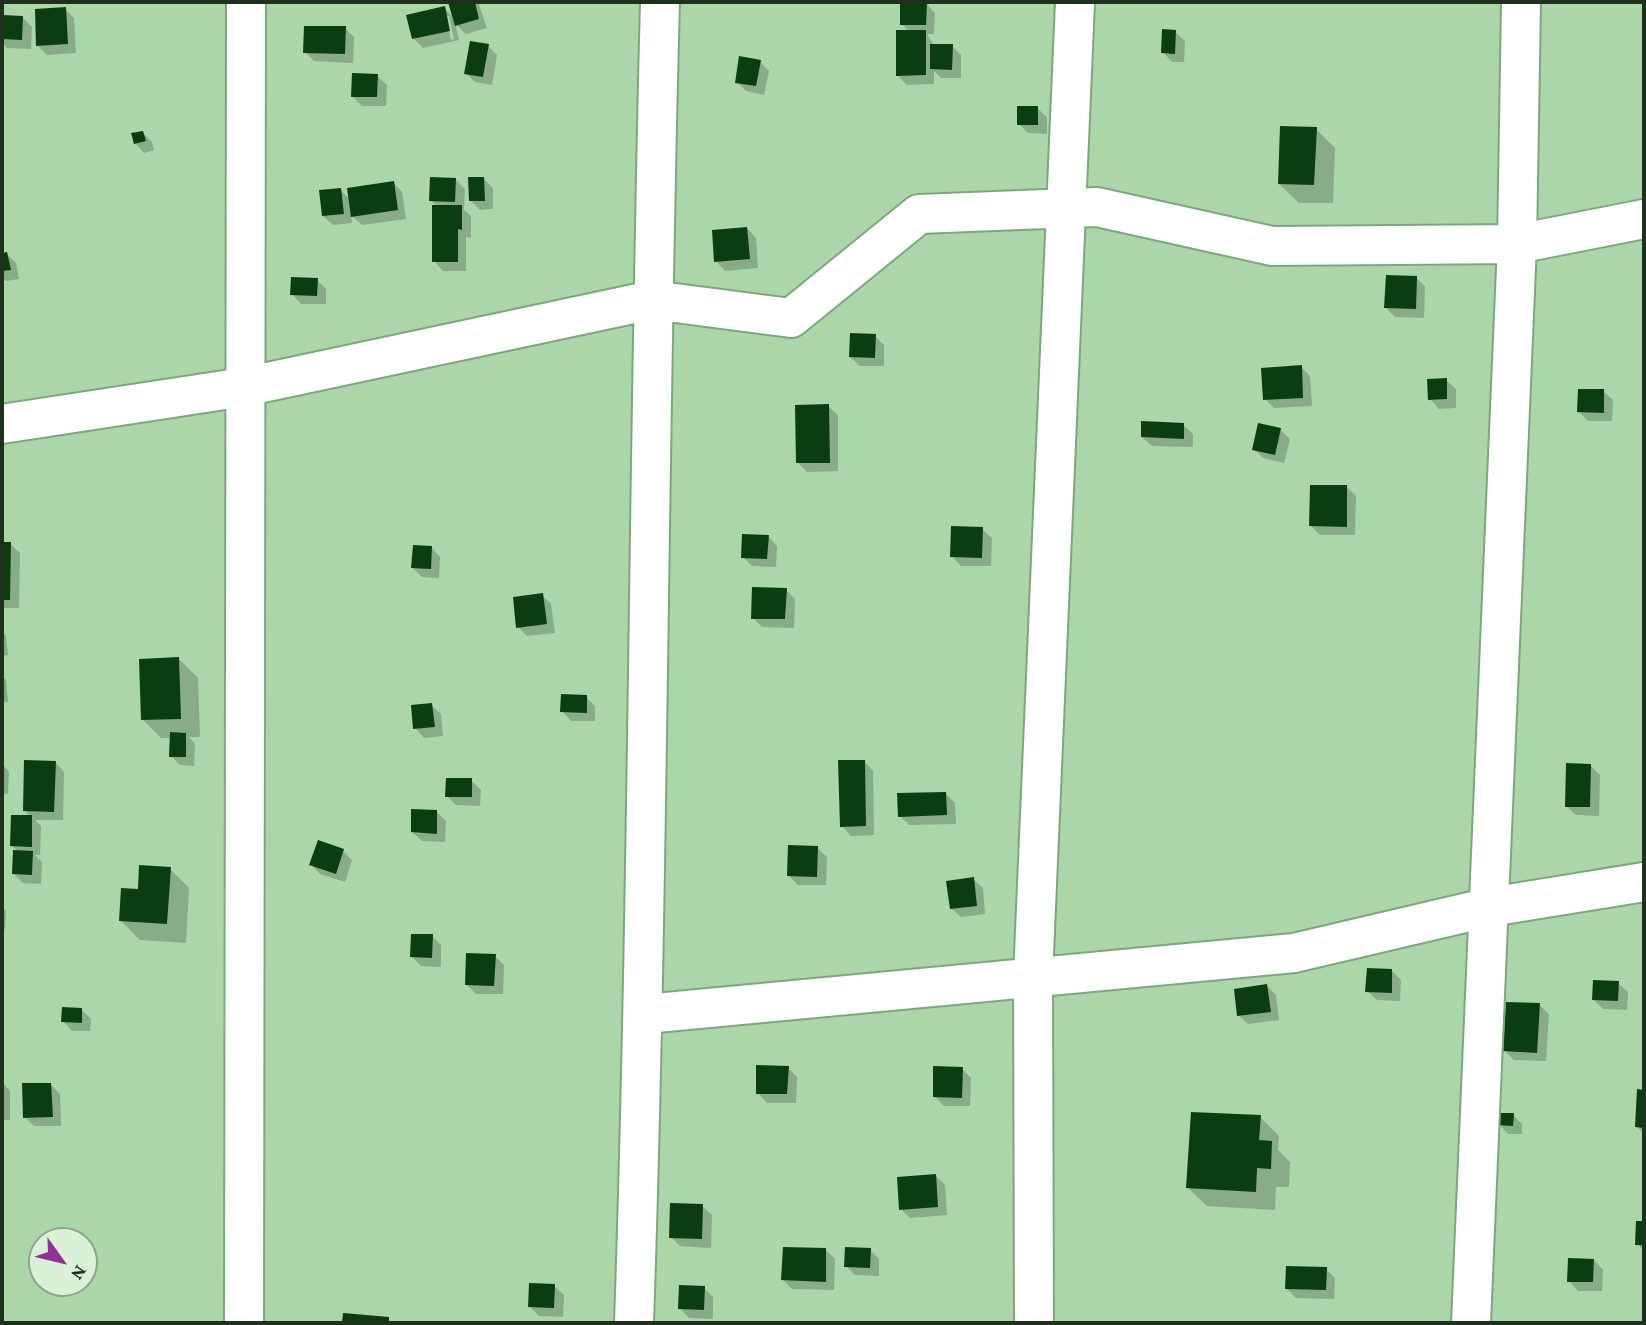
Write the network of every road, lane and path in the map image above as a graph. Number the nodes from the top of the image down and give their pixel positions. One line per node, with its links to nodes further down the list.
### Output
1 (246, 2): 9 (street)
2 (660, 2): 8 (street)
3 (1075, 2): 5 (street)
4 (1521, 2): 7 (street)
5 (1066, 206): 7 (street); 8 (street); 13 (street)
6 (1644, 219): 7 (street)
7 (1517, 244): 12 (street)
8 (652, 300): 9 (street); 14 (street)
9 (244, 387): 10 (street); 15 (street)
10 (2, 424)
11 (1644, 882): 12 (street)
12 (1490, 907): 13 (street); 18 (street)
13 (1033, 977): 14 (street); 17 (street)
14 (645, 1014): 16 (street)
15 (244, 1323)
16 (634, 1323)
17 (1034, 1323)
18 (1471, 1323)

